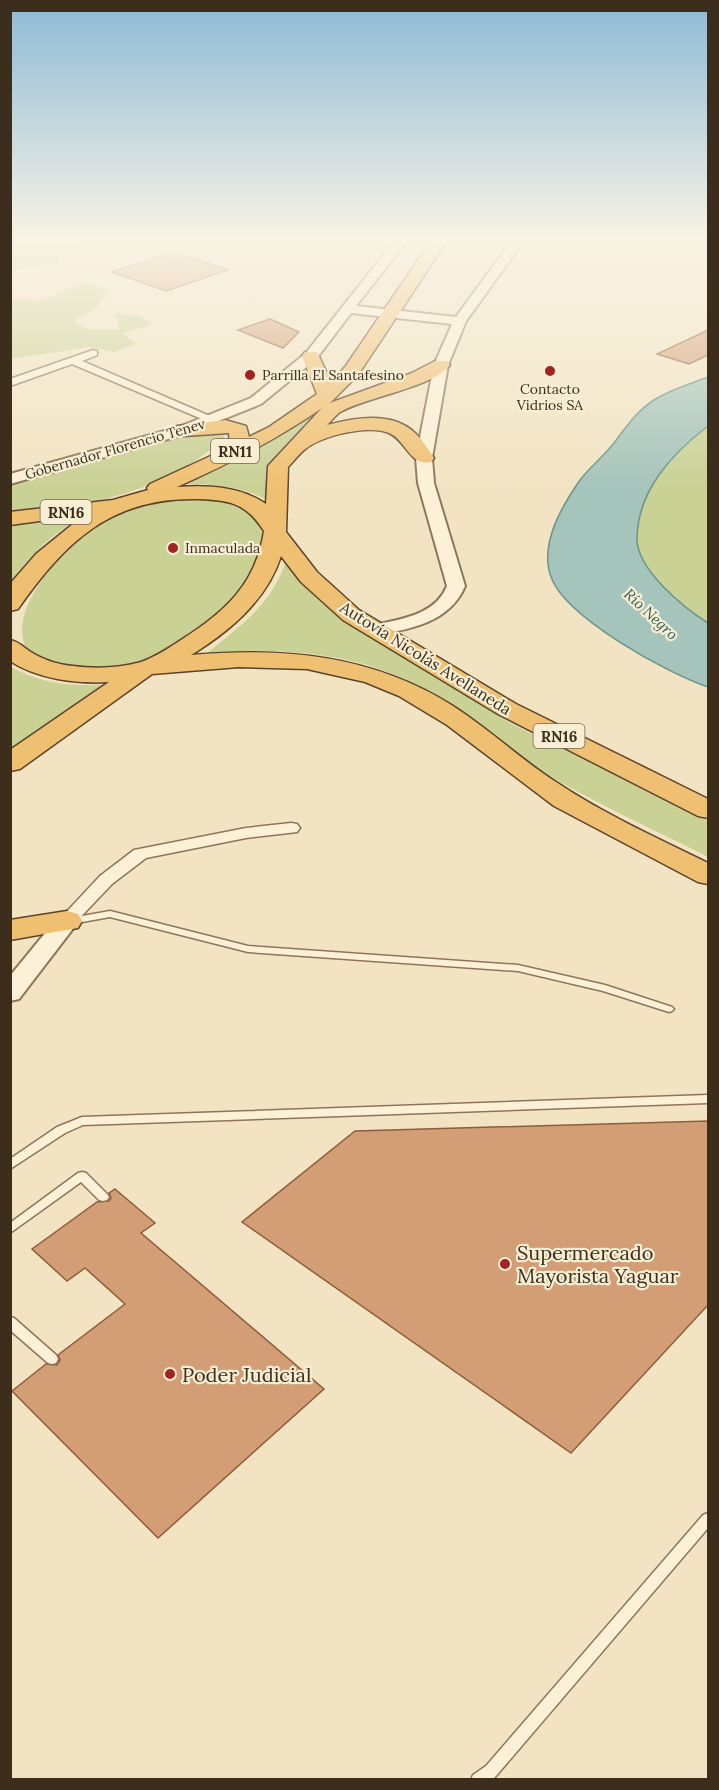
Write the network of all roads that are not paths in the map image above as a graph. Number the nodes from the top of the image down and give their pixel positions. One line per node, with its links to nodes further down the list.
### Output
1 (460, 321): 7 (street)
2 (337, 322): 5 (street, Gobernador Florencio Tenev)
3 (395, 322): 9 (highway, RN11)
4 (93, 352): 6 (street)
5 (311, 356): 9 (highway); 10 (street, Gobernador Florencio Tenev)
6 (71, 360): 8 (street); 10 (street)
7 (441, 365): 9 (highway); 14 (street)
8 (10, 383)
9 (330, 402): 12 (highway, RN11); 13 (highway, RN11)
10 (213, 420): 11 (street, Gobernador Florencio Tenev)
11 (184, 430): 12 (highway); 15 (street, Gobernador Florencio Tenev)
12 (240, 448): 16 (highway, RN11)
13 (289, 454): 14 (highway); 18 (highway, RN11)
14 (424, 458): 20 (street)
15 (10, 479)
16 (130, 501): 17 (highway, RN16); 18 (highway, RN11); 19 (highway, RN11)
17 (10, 519)
18 (275, 532): 20 (highway, Autovía Nicolás Avellaneda / RN16); 22 (highway, RN11)
19 (10, 604)
20 (376, 630): 24 (highway, Autovía Nicolás Avellaneda / RN16)
21 (10, 646): 22 (highway, RN11)
22 (152, 666): 23 (highway, RN11); 26 (highway)
23 (10, 763)
24 (702, 807)
25 (291, 828): 27 (street)
26 (708, 875)
27 (67, 921): 28 (highway); 29 (street); 30 (lane)
28 (10, 930)
29 (10, 993)
30 (669, 1009)
31 (708, 1100): 32 (lane)
32 (10, 1165)
33 (103, 1197): 34 (lane)
34 (10, 1229)
35 (10, 1322): 36 (lane)
36 (52, 1359)
37 (708, 1519): 38 (lane)
38 (478, 1779)

